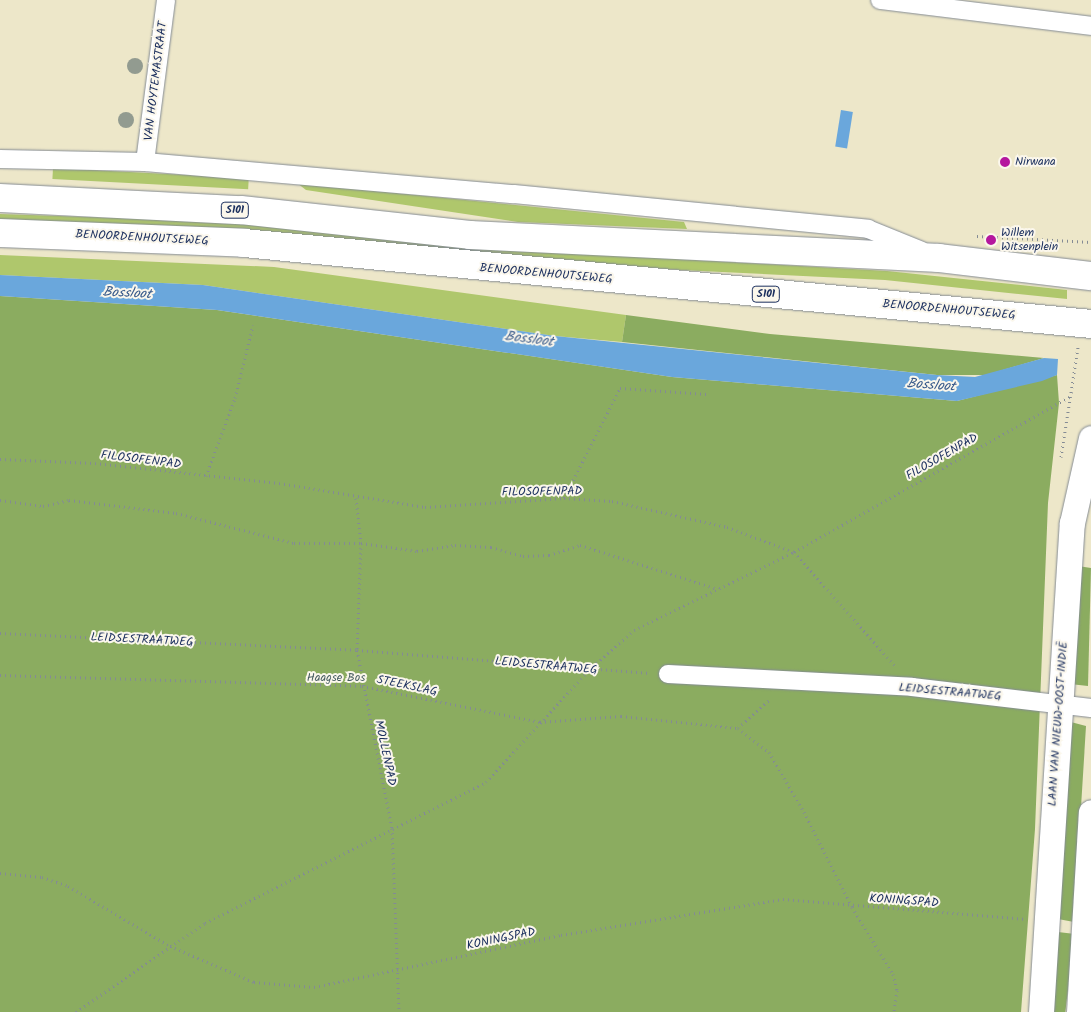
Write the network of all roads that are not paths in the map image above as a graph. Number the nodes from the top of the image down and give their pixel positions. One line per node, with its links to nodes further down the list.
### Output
1 (166, 0): 5 (street, VAN HOYTEMASTRAAT)
2 (880, 0): 3 (street)
3 (1091, 26)
4 (0, 159): 5 (street)
5 (145, 162): 8 (street)
6 (0, 198): 8 (main road, S101)
7 (0, 234): 10 (main road, BENOORDENHOUTSEWEG / S101)
8 (940, 258): 9 (main road, S101)
9 (1091, 276)
10 (1091, 324)
11 (1091, 438): 13 (main road, LAAN VAN NIEUW-OOST-INDIË)
12 (668, 674): 13 (street, LEIDSESTRAATWEG)
13 (1059, 705): 14 (street, LEIDSESTRAATWEG); 16 (main road, LAAN VAN NIEUW-OOST-INDIË)
14 (1091, 708)
15 (1091, 812): 17 (main road)
16 (1041, 1012)
17 (1078, 1012)

